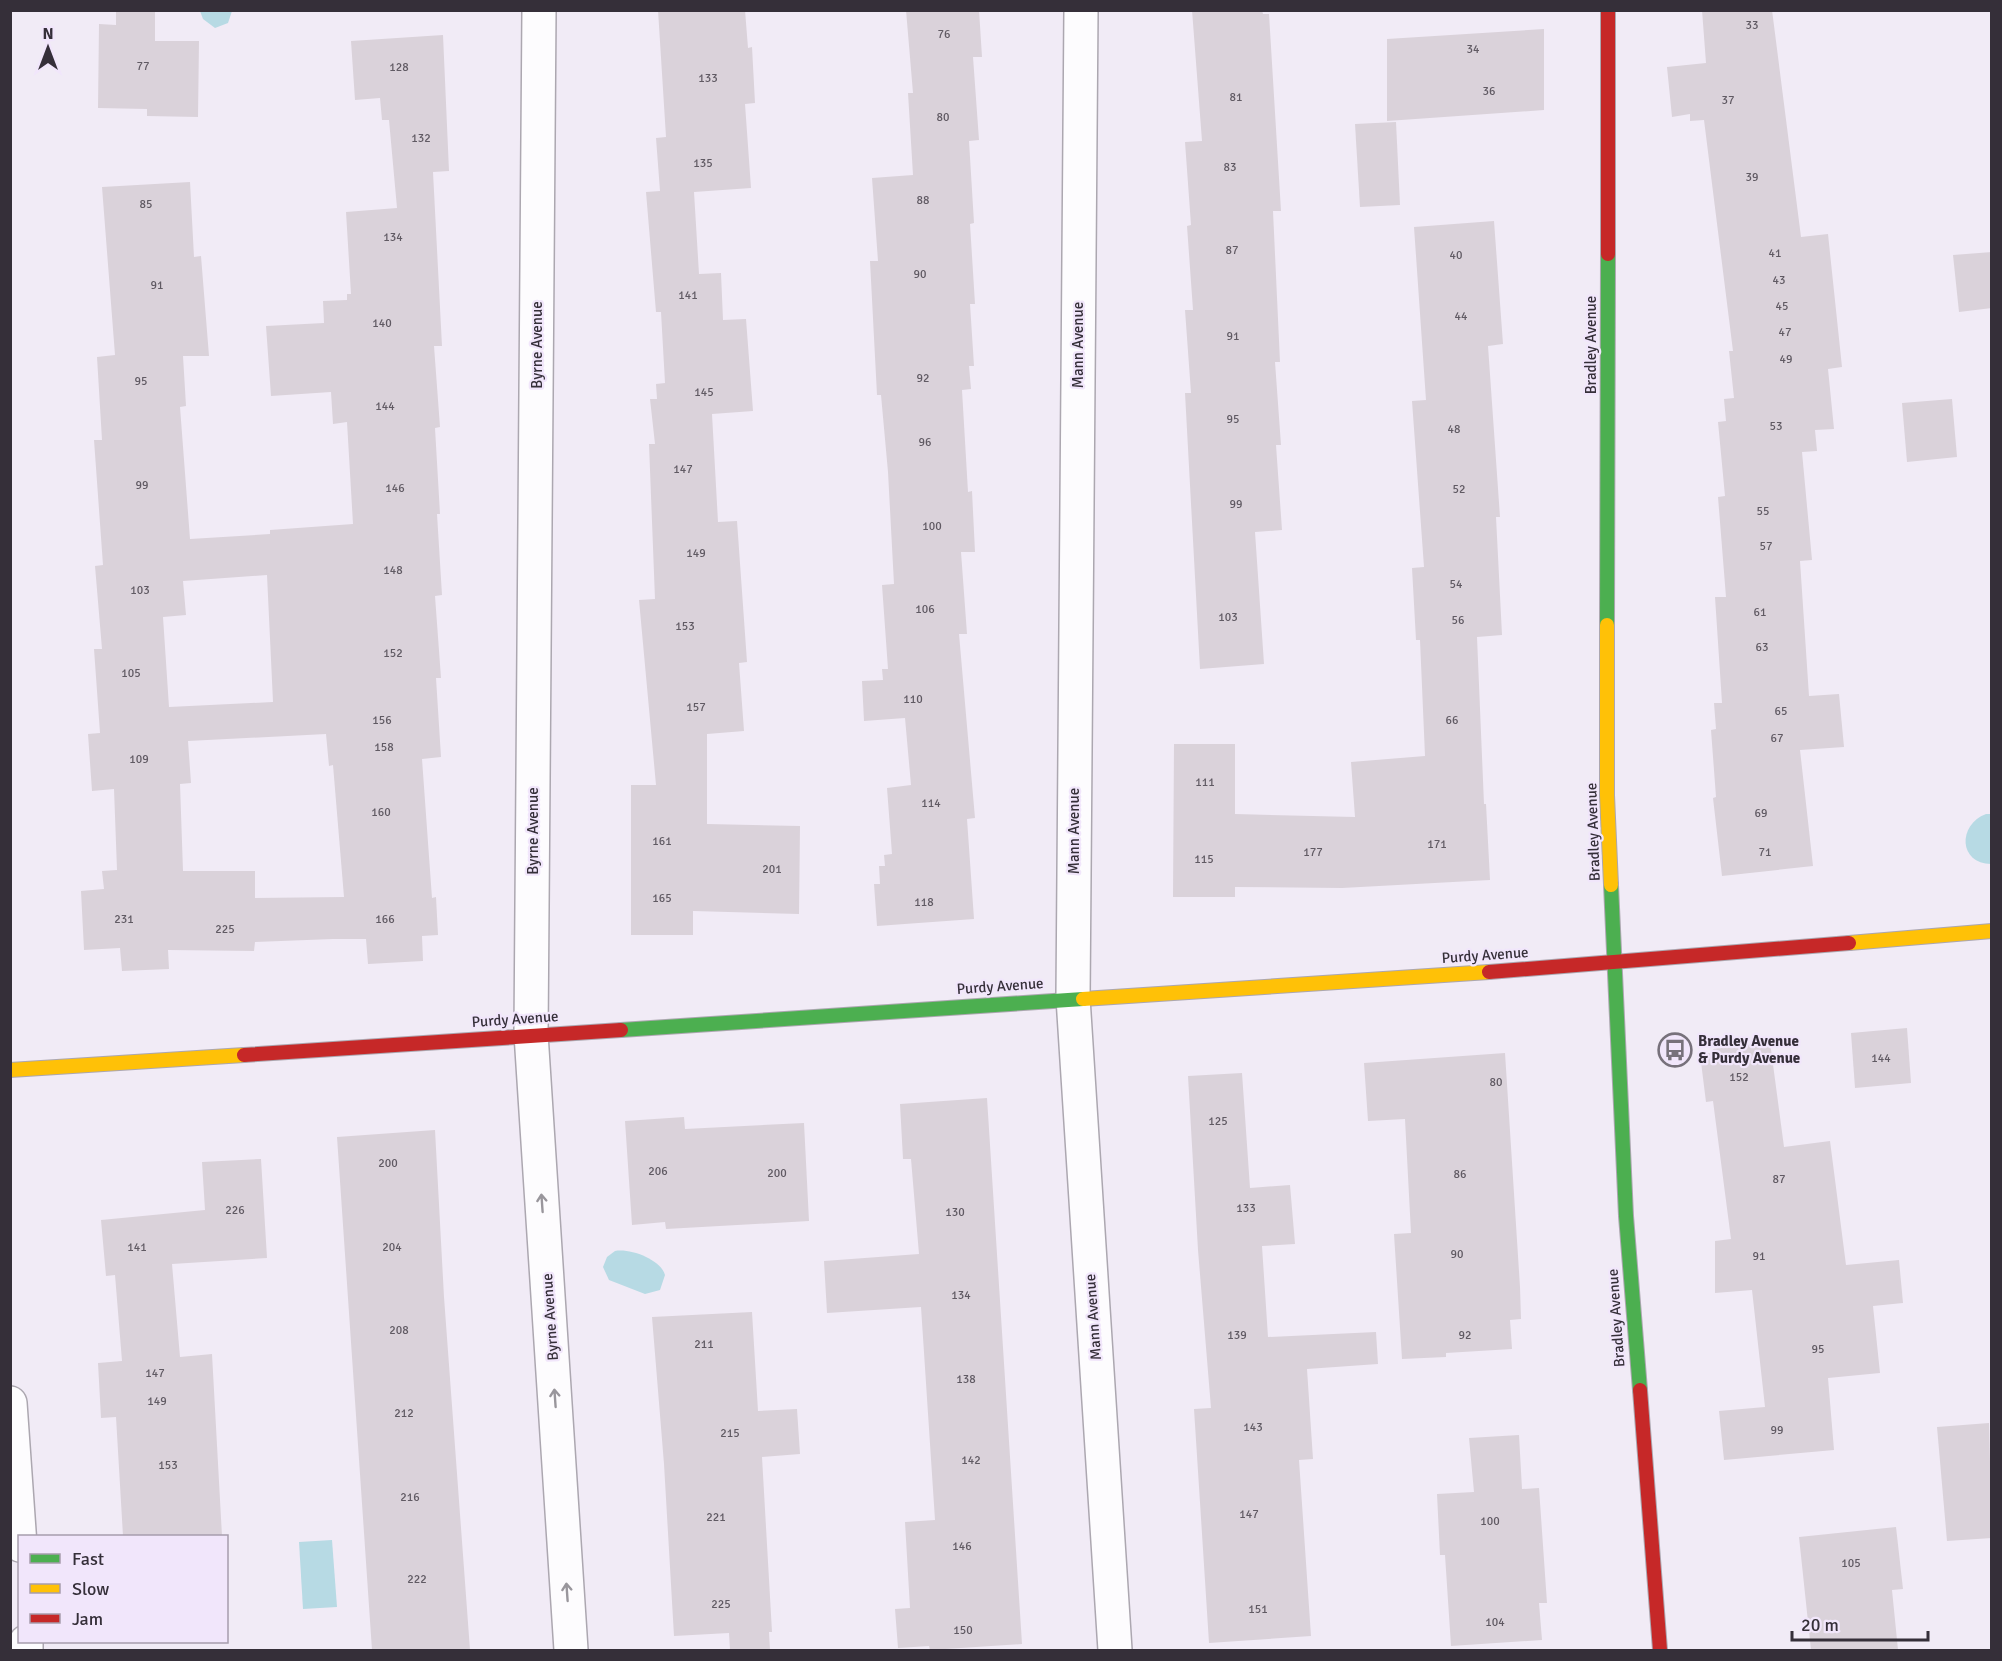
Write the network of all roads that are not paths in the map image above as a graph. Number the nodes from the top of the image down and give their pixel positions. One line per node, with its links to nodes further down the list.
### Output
1 (539, 10): 7 (street, Byrne Avenue)
2 (1081, 10): 6 (street, Mann Avenue)
3 (1608, 10): 5 (street, Bradley Avenue)
4 (1992, 931): 5 (street, Purdy Avenue)
5 (1614, 964): 6 (street, Purdy Avenue); 13 (street, Bradley Avenue)
6 (1073, 998): 7 (street, Purdy Avenue); 12 (street, Mann Avenue)
7 (531, 1034): 8 (street, Purdy Avenue); 11 (street, Byrne Avenue, one-way to 7)
8 (10, 1070)
9 (10, 1403): 10 (street)
10 (19, 1535)
11 (571, 1650)
12 (1115, 1650)
13 (1660, 1650)

